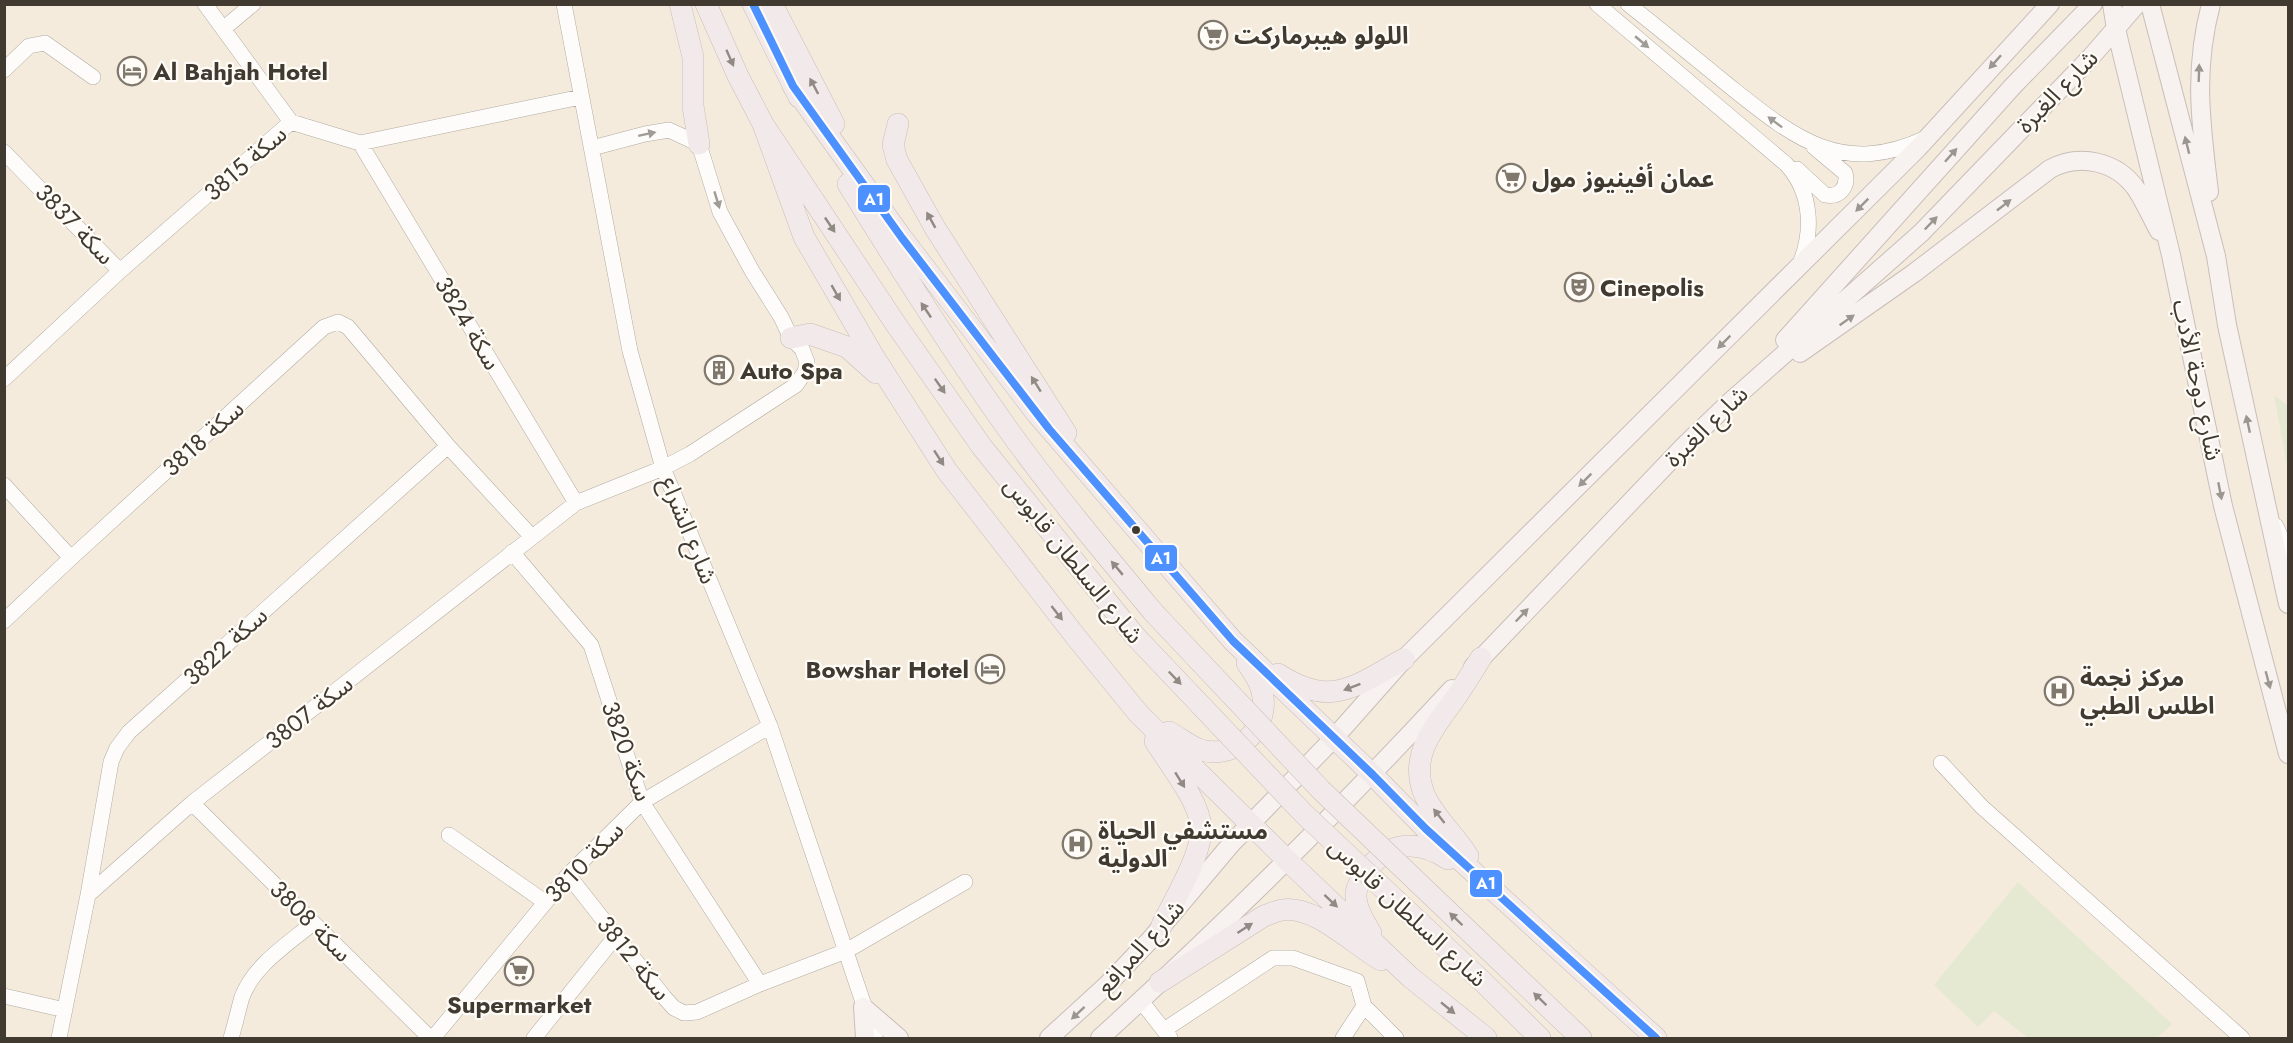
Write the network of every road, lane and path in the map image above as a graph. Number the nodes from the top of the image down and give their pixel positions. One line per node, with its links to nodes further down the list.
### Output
1 (205, 4): 18 (street)
2 (253, 4): 18 (street)
3 (564, 4): 24 (street, شارع الشراع)
4 (680, 4): 31 (highway)
5 (706, 4): 26 (highway, شارع السلطان قابوس, one-way to 26)
6 (753, 4): 23 (highway, شارع السلطان قابوس)
7 (772, 4): 35 (highway, one-way to 7)
8 (1597, 4): 34 (street, one-way to 34)
9 (1628, 4): 30 (street, one-way to 9)
10 (2036, 4): 20 (main road)
11 (2050, 4): 20 (main road, شارع الغبرة)
12 (2092, 4): 43 (main road, one-way to 12)
13 (2112, 4): 19 (main road, شارع دوحة الأدب)
14 (2117, 4): 19 (main road)
15 (2137, 4): 19 (main road, شارع الغبرة)
16 (2150, 4): 37 (main road, شارع دوحة الأدب, one-way to 16)
17 (2211, 4): 37 (main road, one-way to 17)
18 (223, 29): 25 (street)
19 (2116, 29): 36 (main road, شارع دوحة الأدب); 43 (main road, شارع الغبرة, one-way to 19)
20 (2015, 40): 28 (main road, شارع الغبرة, one-way to 28)
21 (4, 70): 22 (street)
22 (93, 76)
23 (793, 86): 35 (highway); 102 (highway, شارع السلطان قابوس, one-way to 23, bridge)
24 (581, 97): 29 (street, سكة 3815); 32 (street, شارع الشراع)
25 (291, 122): 29 (street, سكة 3815); 39 (street, سكة 3815)
26 (763, 124): 42 (highway, one-way to 42); 101 (highway, شارع السلطان قابوس, one-way to 101, bridge)
27 (898, 124): 46 (highway, one-way to 27)
28 (1928, 136): 30 (street); 38 (main road, شارع الغبرة, one-way to 38)
29 (360, 143): 49 (street, سكة 3824)
30 (1810, 143): 34 (street)
31 (699, 144): 32 (street, one-way to 31); 40 (street, one-way to 40)
32 (592, 148): 45 (street, شارع الشراع)
33 (4, 152): 39 (street, سكة 3837)
34 (1786, 164): 38 (street)
35 (870, 193): 46 (highway)
36 (2171, 255): 43 (main road, one-way to 36); 62 (main road, شارع دوحة الأدب, one-way to 62)
37 (2216, 256): 48 (main road, شارع دوحة الأدب, one-way to 37)
38 (1798, 268): 58 (main road, شارع الغبرة, one-way to 58)
39 (120, 270): 41 (street, سكة 3815)
40 (791, 338): 42 (highway); 45 (street, سكة 3807)
41 (4, 379)
42 (901, 400): 59 (highway, one-way to 59)
43 (1730, 402): 57 (main road, شارع الغبرة, one-way to 43)
44 (448, 446): 50 (street); 53 (street, سكة 3818); 73 (street, سكة 3822)
45 (663, 468): 49 (street, سكة 3807); 60 (street, شارع الشراع)
46 (1087, 471): 56 (highway)
47 (4, 485): 53 (street)
48 (2264, 502): 52 (street); 54 (main road, شارع دوحة الأدب)
49 (576, 503): 50 (street, سكة 3807)
50 (532, 537): 51 (street, سكة 3807)
51 (512, 552): 65 (street, سكة 3820); 66 (street, سكة 3807)
52 (2289, 553)
53 (71, 558): 55 (street, سكة 3818)
54 (2289, 604)
55 (4, 621)
56 (1229, 635): 58 (highway, one-way to 56); 59 (highway); 61 (highway)
57 (1481, 658): 64 (main road, شارع الغبرة); 72 (highway, one-way to 57)
58 (1404, 659): 61 (main road, شارع الغبرة)
59 (1138, 713): 67 (highway); 76 (highway, one-way to 76)
60 (770, 726): 65 (street, سكة 3810); 79 (street, شارع الشراع)
61 (1334, 738): 64 (highway); 67 (main road, شارع الغبرة)
62 (2289, 754)
63 (1941, 763): 104 (street)
64 (1373, 775): 69 (main road, شارع الغبرة); 72 (highway)
65 (642, 802): 70 (street, سكة 3810); 82 (street, سكة 3820)
66 (192, 803): 73 (street, سكة 3807); 75 (street, سكة 3808)
67 (1250, 823): 69 (highway); 76 (main road, شارع المرافع)
68 (448, 835): 74 (street)
69 (1288, 861): 78 (highway, one-way to 78); 81 (main road, شارع المرافع)
70 (568, 875): 74 (street, سكة 3810); 77 (street, سكة 3812)
71 (965, 882): 79 (street, سكة 3812)
72 (1484, 882): 78 (highway); 103 (highway)
73 (88, 895): 87 (street)
74 (545, 902): 92 (street, سكة 3810)
75 (313, 923): 91 (street); 92 (street, سكة 3808)
76 (1162, 925): 89 (main road, شارع المرافع, one-way to 89)
77 (616, 936): 82 (street, سكة 3812); 93 (street)
78 (1376, 943): 80 (highway)
79 (846, 951): 82 (street, سكة 3812); 86 (street, شارع الشراع)
80 (1410, 977): 81 (highway, one-way to 80); 100 (highway, one-way to 100)
81 (1161, 982): 84 (main road, شارع المرافع)
82 (760, 984)
83 (4, 996): 87 (street)
84 (1141, 1001): 88 (street); 97 (main road, شارع المرافع)
85 (1364, 1006): 88 (street); 98 (street); 99 (street)
86 (863, 1007): 94 (main road); 95 (street, شارع الشراع); 96 (main road)
87 (65, 1010): 90 (street)
88 (1167, 1034)
89 (1050, 1037)
90 (59, 1038)
91 (231, 1038)
92 (432, 1038)
93 (534, 1038)
94 (865, 1038)
95 (874, 1038)
96 (899, 1038)
97 (1100, 1038)
98 (1343, 1038)
99 (1396, 1038)
100 (1486, 1038)
101 (1540, 1038)
102 (1581, 1038)
103 (1656, 1038)
104 (2242, 1038)

